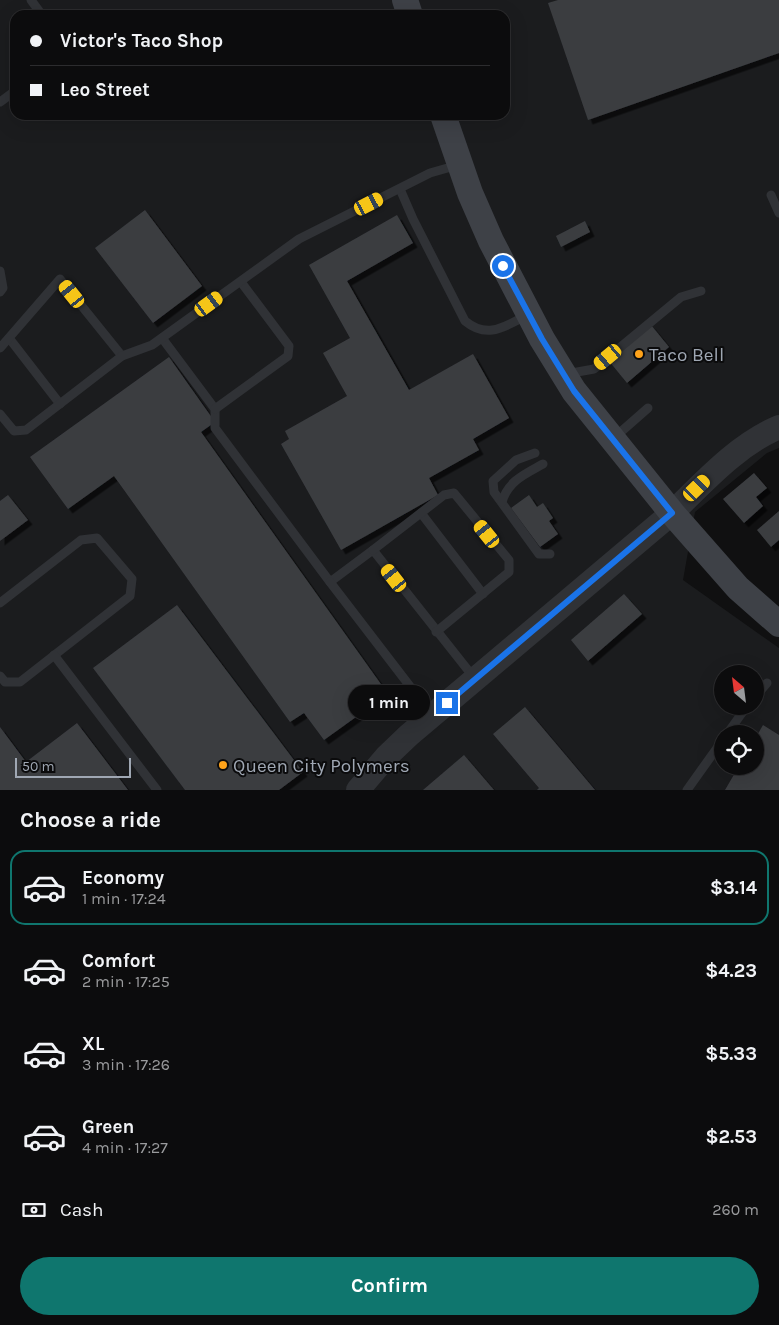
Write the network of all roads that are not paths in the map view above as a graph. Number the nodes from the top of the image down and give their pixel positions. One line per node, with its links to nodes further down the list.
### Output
1 (445, 120): 2 (main road)
2 (460, 164): 3 (lane); 10 (main road)
3 (400, 188): 7 (lane); 10 (lane)
4 (771, 195): 5 (lane)
5 (779, 213)
6 (0, 271): 9 (lane)
7 (240, 282): 12 (lane); 17 (lane)
8 (701, 291): 15 (lane)
9 (0, 292)
10 (528, 315): 15 (main road)
11 (9, 338): 13 (lane); 14 (lane); 16 (lane)
12 (162, 338): 14 (lane); 17 (lane)
13 (0, 348)
14 (122, 356): 16 (lane)
15 (563, 374): 21 (main road)
16 (60, 404): 19 (lane)
17 (215, 408): 29 (lane)
18 (648, 408): 21 (lane)
19 (0, 414)
20 (779, 426): 26 (street)
21 (613, 439): 26 (main road)
22 (535, 454): 24 (lane)
23 (543, 464): 24 (lane)
24 (502, 502): 28 (lane)
25 (420, 513): 27 (lane); 30 (lane); 30 (lane)
26 (672, 513): 32 (main road); 36 (street)
27 (373, 550): 29 (lane); 33 (lane)
28 (550, 554)
29 (330, 582): 39 (lane)
30 (483, 594): 33 (lane)
31 (0, 603): 34 (lane)
32 (779, 624)
33 (436, 632): 36 (lane)
34 (54, 655): 35 (lane); 41 (lane)
35 (0, 676)
36 (475, 679): 39 (street)
37 (767, 683): 38 (lane)
38 (764, 686)
39 (432, 715): 42 (street)
40 (714, 752): 43 (lane)
41 (157, 790)
42 (358, 790)
43 (687, 790)

